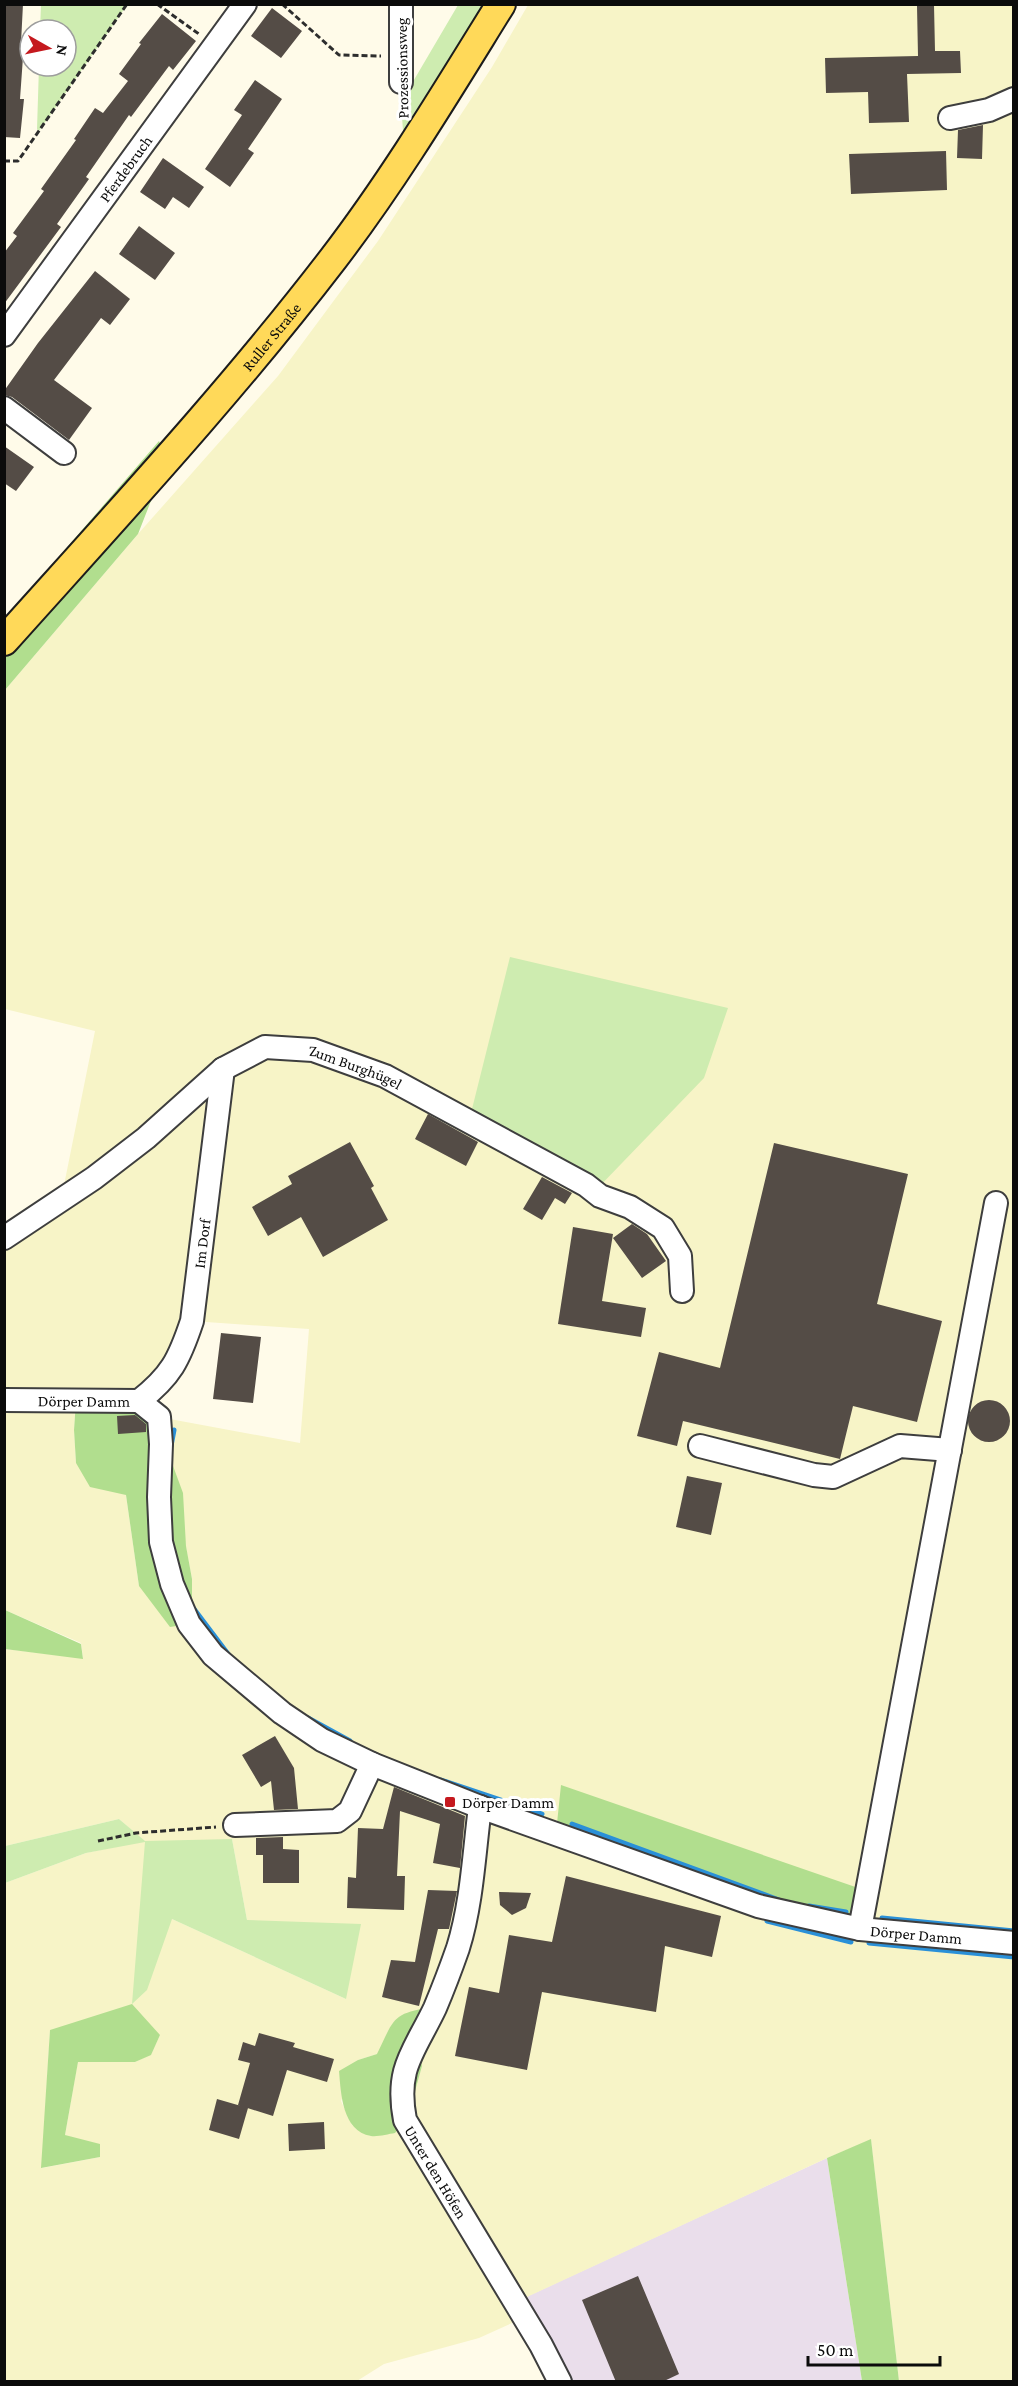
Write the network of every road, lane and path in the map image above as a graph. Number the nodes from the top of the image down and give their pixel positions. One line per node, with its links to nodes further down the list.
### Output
1 (127, 4): 13 (path)
2 (157, 4): 7 (path)
3 (245, 4): 7 (street, Pferdebruch)
4 (282, 4): 8 (path)
5 (401, 4): 8 (street, Prozessionsweg)
6 (501, 4): 17 (main road, Ruller Straße)
7 (215, 45): 14 (street, Pferdebruch)
8 (400, 57): 9 (street, Prozessionsweg)
9 (401, 82): 12 (path, Prozessionsweg)
10 (1014, 99): 11 (street)
11 (950, 118)
12 (402, 122)
13 (4, 160)
14 (4, 335)
15 (4, 408): 16 (street)
16 (64, 453)
17 (4, 642)
18 (223, 1069): 20 (street, Zum Burghügel); 21 (street, Zum Burghügel); 23 (street, Im Dorf)
19 (996, 1203): 25 (street)
20 (4, 1238)
21 (682, 1291)
22 (4, 1400): 23 (street, Dörper Damm)
23 (139, 1401): 26 (street, Dörper Damm)
24 (700, 1446): 25 (street)
25 (950, 1450): 30 (street)
26 (372, 1764): 27 (street, Dörper Damm); 28 (street)
27 (480, 1807): 30 (street, Dörper Damm); 32 (street, Unter den Höfen)
28 (235, 1825): 29 (path)
29 (98, 1841)
30 (860, 1929): 31 (street, Dörper Damm)
31 (1014, 1943)
32 (560, 2382)

